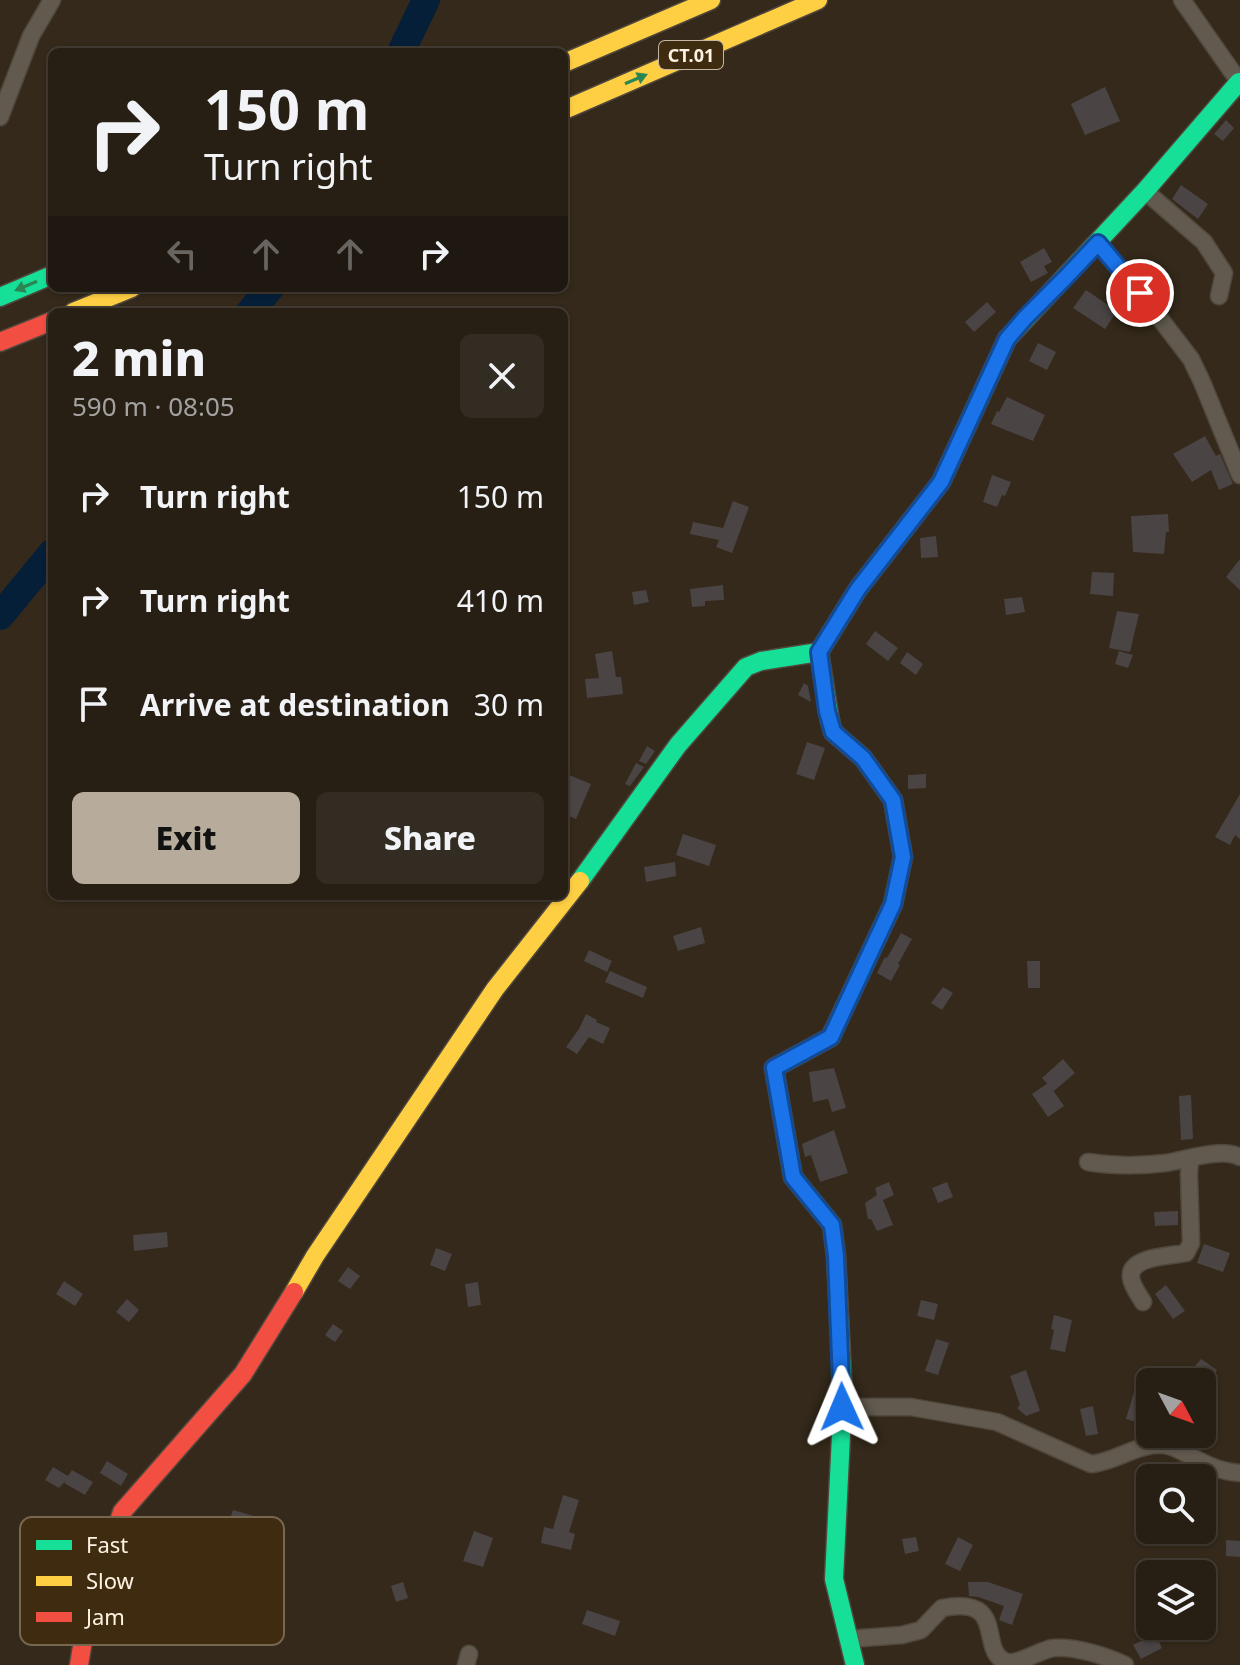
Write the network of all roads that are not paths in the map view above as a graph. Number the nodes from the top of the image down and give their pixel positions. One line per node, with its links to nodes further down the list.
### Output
1 (52, 0): 8 (street)
2 (711, 0): 5 (main road, CT.01)
3 (818, 0): 7 (main road, CT.01, one-way to 3)
4 (1182, 0): 6 (street)
5 (571, 60)
6 (1240, 82): 9 (main road)
7 (568, 108)
8 (0, 117)
9 (1145, 191): 10 (main road); 13 (street)
10 (1098, 243): 18 (street); 19 (main road)
11 (48, 277): 14 (main road, one-way to 14)
12 (122, 292): 15 (main road)
13 (1219, 296)
14 (0, 297)
15 (83, 308)
16 (48, 323): 17 (main road)
17 (0, 342)
18 (1240, 475)
19 (819, 652): 20 (main road); 26 (main road)
20 (568, 888)
21 (559, 900): 28 (main road)
22 (1240, 1157): 23 (street)
23 (1190, 1158): 24 (street); 25 (street)
24 (1088, 1162)
25 (1143, 1302)
26 (842, 1407): 27 (street); 29 (main road)
27 (1240, 1473)
28 (120, 1517)
29 (849, 1639): 32 (main road); 33 (street)
30 (82, 1645): 31 (main road)
31 (79, 1665)
32 (855, 1665)
33 (1125, 1665)

